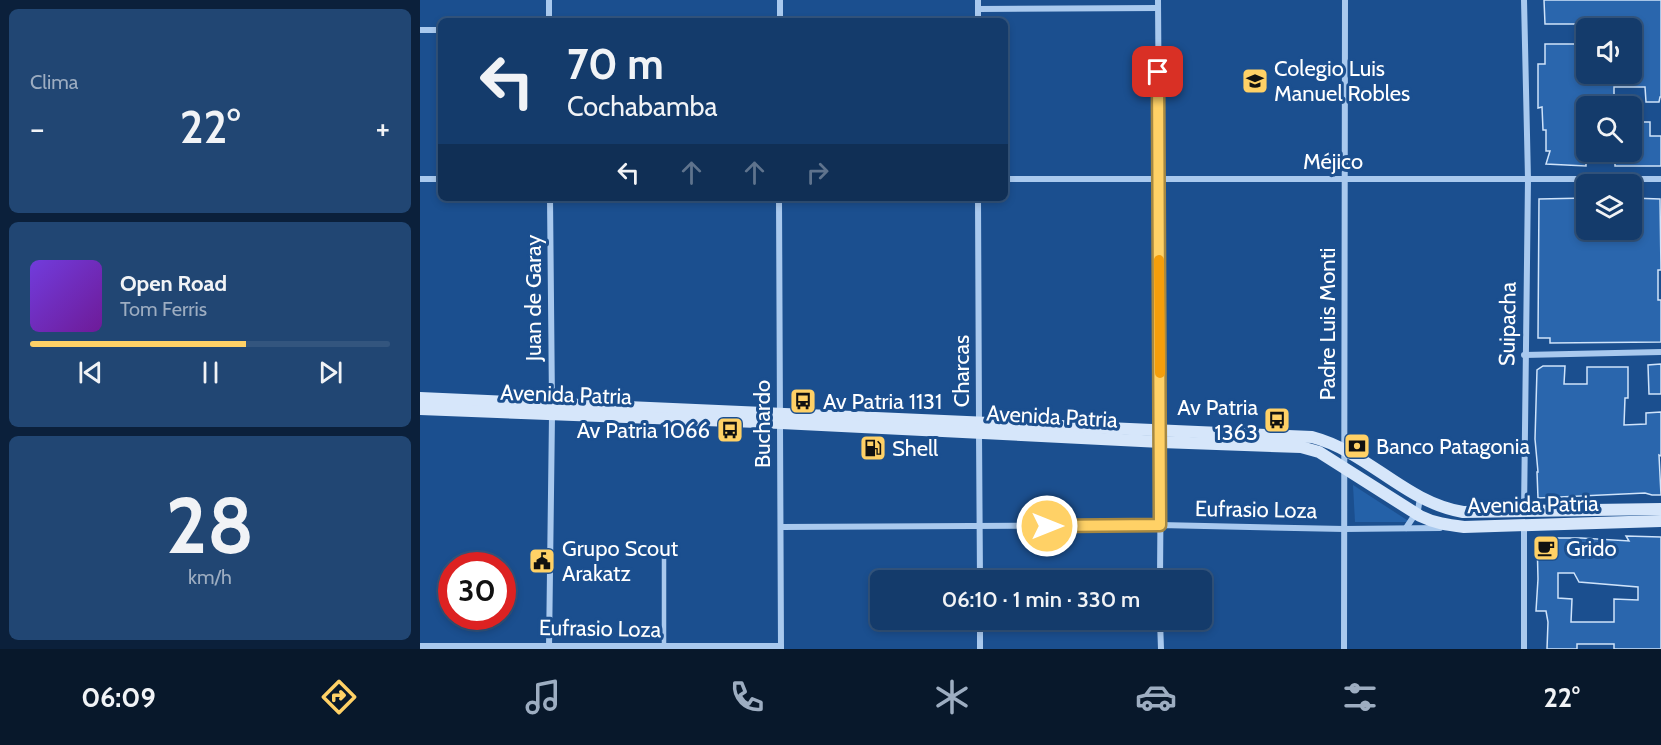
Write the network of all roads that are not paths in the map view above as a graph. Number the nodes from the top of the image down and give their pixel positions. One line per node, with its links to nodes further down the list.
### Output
1 (549, 0): 9 (street)
2 (780, 0): 10 (street)
3 (978, 0): 8 (street)
4 (1158, 0): 7 (street)
5 (1345, 0): 18 (street, Padre Luis Monti)
6 (1524, 0): 19 (street, Suipacha)
7 (1158, 8): 8 (street); 17 (street)
8 (978, 9): 11 (street)
9 (549, 18)
10 (780, 18)
11 (978, 18)
12 (420, 30): 13 (street)
13 (438, 30)
14 (420, 179): 15 (street)
15 (438, 179)
16 (1008, 179): 17 (street, Méjico)
17 (1158, 179): 18 (street, Méjico); 31 (street)
18 (1346, 179): 19 (street, Méjico); 32 (street, Padre Luis Monti)
19 (1528, 179): 20 (street, Méjico); 25 (street, Suipacha)
20 (1661, 179)
21 (550, 201): 28 (street, Juan de Garay)
22 (779, 201): 29 (street, Buchardo)
23 (978, 201): 30 (street, Charcas)
24 (1661, 352): 25 (street)
25 (1524, 355): 36 (street, Suipacha)
26 (420, 398): 28 (main road, Avenida Patria)
27 (420, 408): 28 (main road, Avenida Patria)
28 (552, 409): 29 (main road, Avenida Patria); 52 (street, Juan de Garay)
29 (780, 418): 30 (main road, Avenida Patria); 42 (street, Buchardo)
30 (979, 428): 31 (main road, Avenida Patria); 41 (street, Charcas)
31 (1161, 436): 32 (main road, Avenida Patria); 33 (main road, Avenida Patria); 39 (street)
32 (1344, 449): 33 (street, Padre Luis Monti); 34 (main road, Avenida Patria)
33 (1345, 468): 37 (main road, Avenida Patria); 45 (street, Padre Luis Monti)
34 (1420, 498): 36 (main road, Avenida Patria); 37 (street)
35 (1661, 508): 36 (main road, Avenida Patria)
36 (1524, 510): 40 (street, Suipacha)
37 (1416, 514): 43 (main road, Avenida Patria); 44 (street)
38 (1661, 521): 40 (main road, Avenida Patria)
39 (1160, 525): 41 (street, Eufrasio Loza); 45 (street, Eufrasio Loza); 48 (street)
40 (1524, 525): 43 (main road, Avenida Patria); 58 (street, Suipacha)
41 (980, 526): 42 (street, Eufrasio Loza); 47 (street, Charcas)
42 (781, 527): 54 (street, Buchardo)
43 (1464, 527): 44 (street, Eufrasio Loza)
44 (1406, 528): 45 (street, Eufrasio Loza)
45 (1344, 529): 57 (street, Padre Luis Monti)
46 (664, 554): 53 (lane)
47 (980, 570)
48 (1160, 570)
49 (980, 630): 55 (street)
50 (1161, 630): 56 (street)
51 (420, 646): 52 (street, Eufrasio Loza)
52 (549, 647): 53 (street, Eufrasio Loza)
53 (664, 647): 54 (street, Eufrasio Loza)
54 (781, 647)
55 (980, 649)
56 (1161, 649)
57 (1344, 649)
58 (1524, 649)

